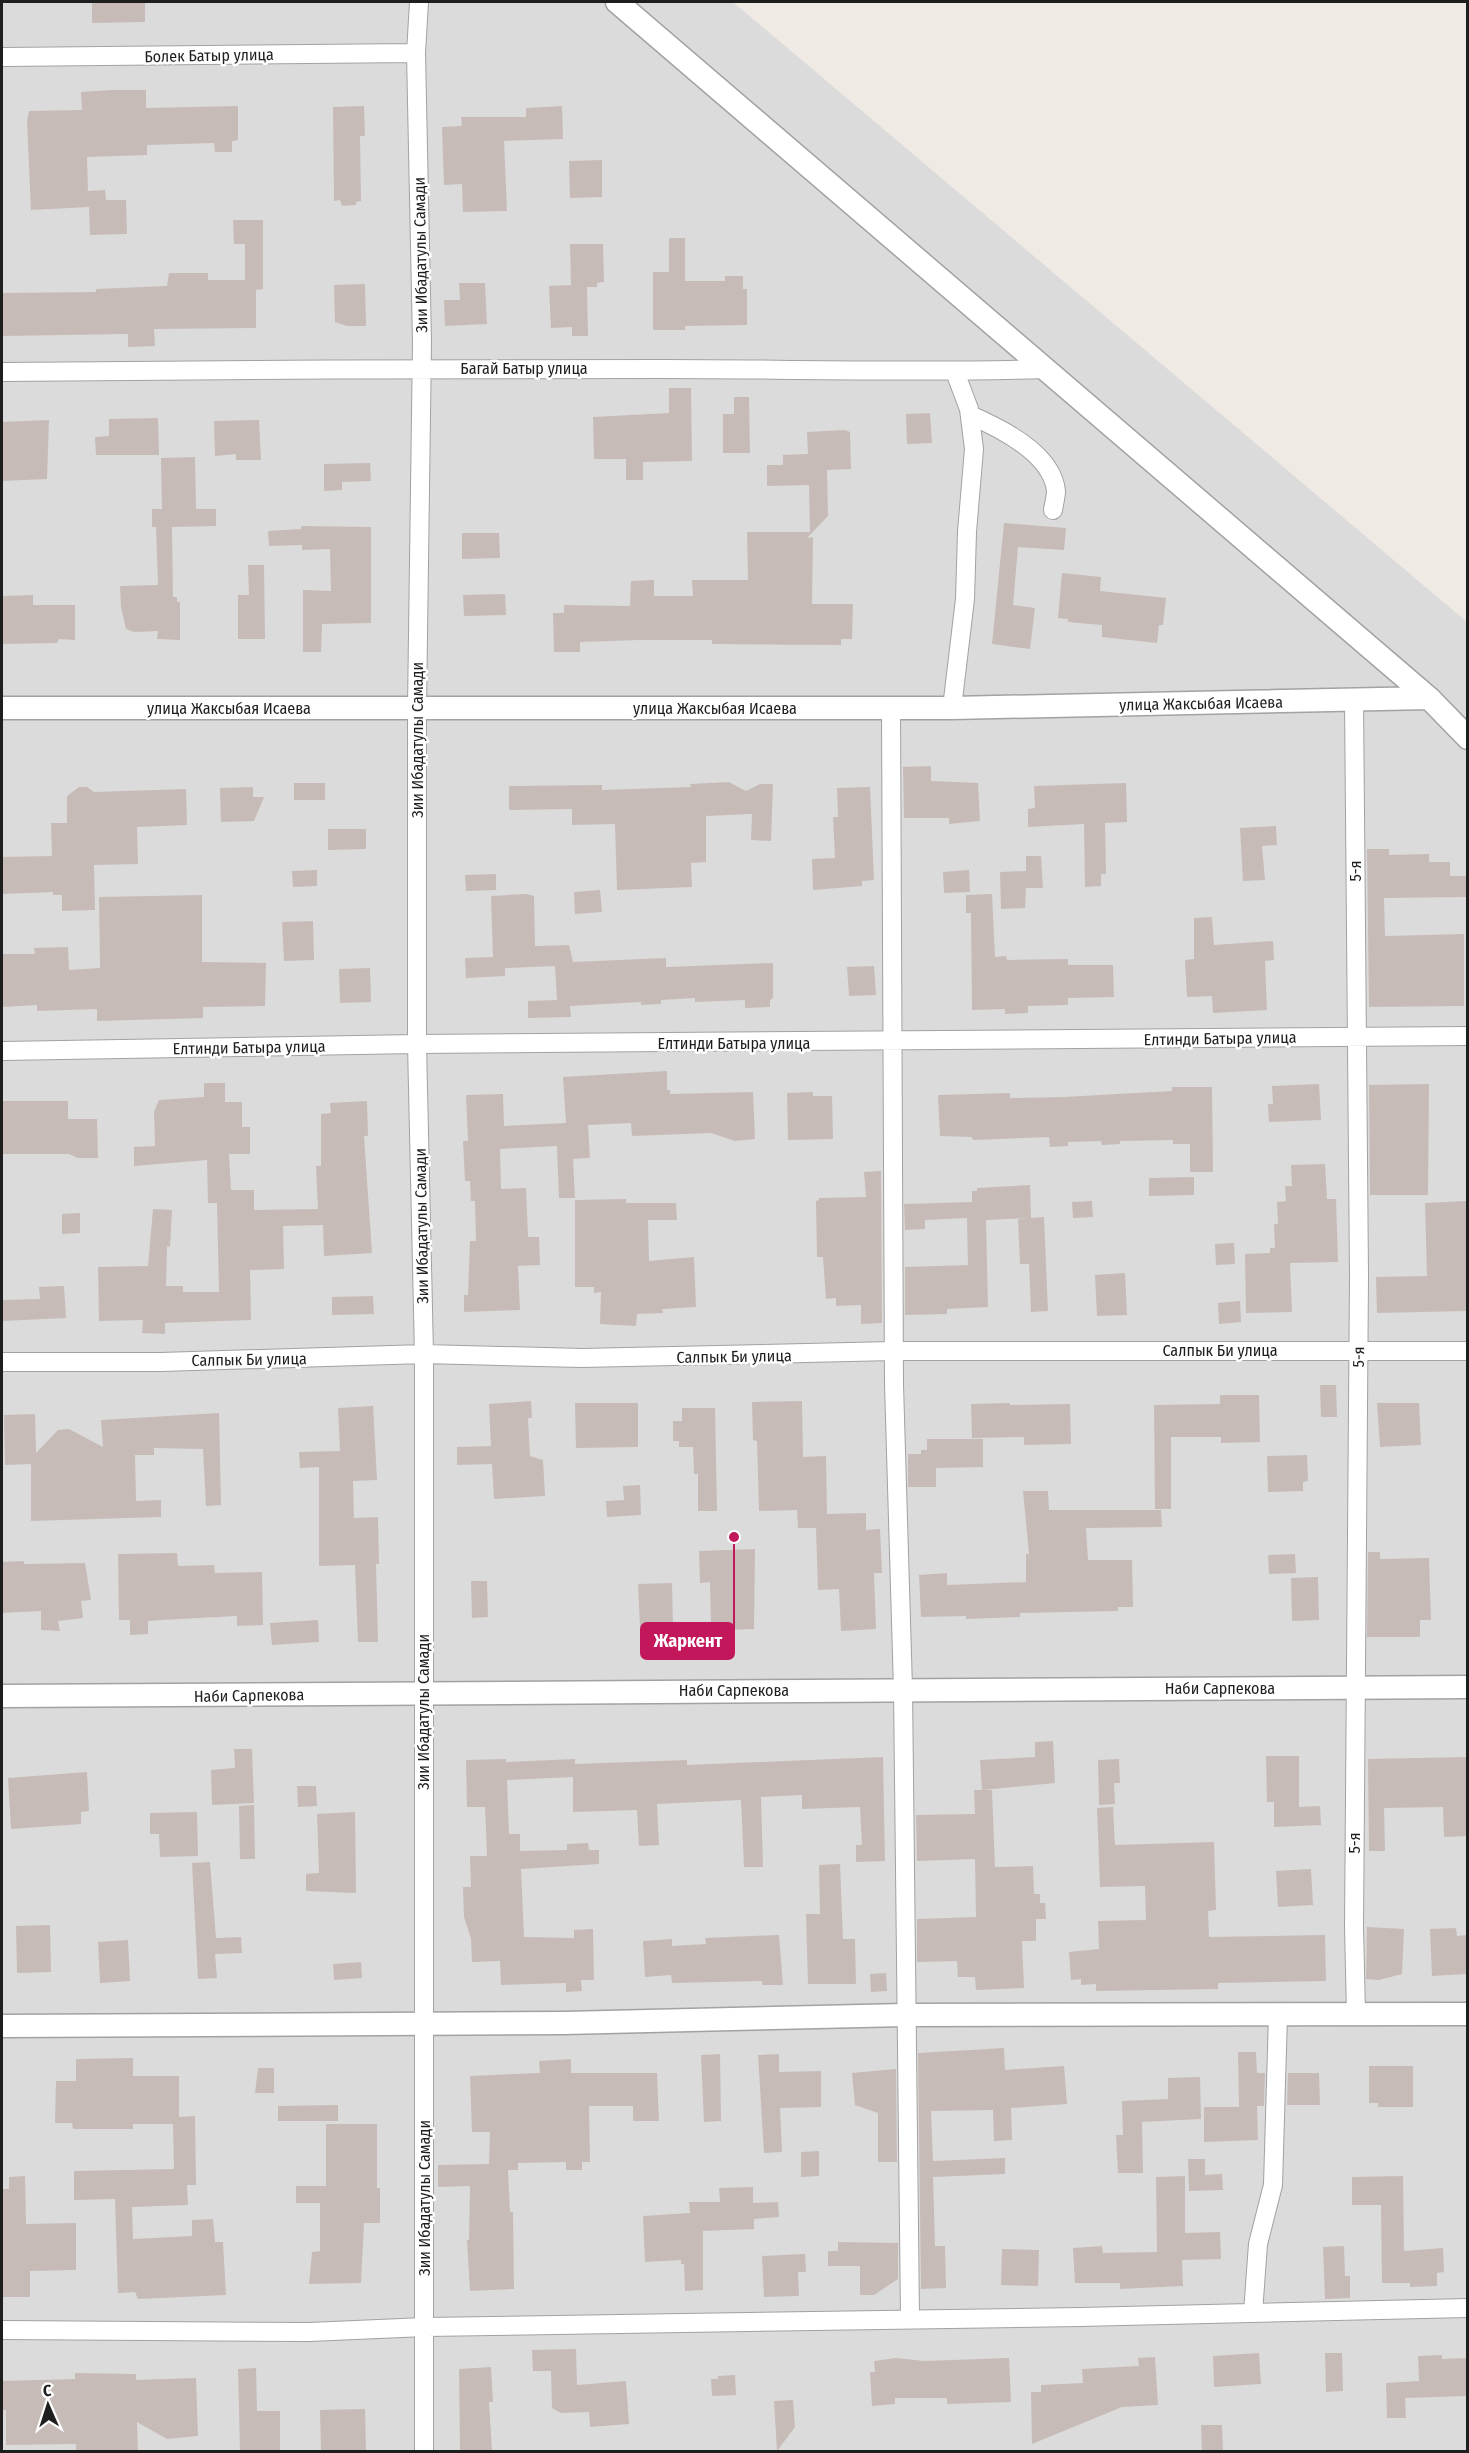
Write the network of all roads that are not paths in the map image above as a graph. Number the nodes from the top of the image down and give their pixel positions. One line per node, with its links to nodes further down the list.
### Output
1 (419, 2): 3 (street, Зии Ибадатулы Самади)
2 (617, 2): 6 (street)
3 (416, 53): 4 (street, Болек Батыр улица); 5 (street, Зии Ибадатулы Самади)
4 (2, 57)
5 (420, 368): 7 (street, Багай Батыр улица); 8 (street, Багай Батыр улица); 14 (street, Зии Ибадатулы Самади)
6 (1046, 369): 8 (street, Багай Батыр улица); 11 (street)
7 (2, 372)
8 (955, 372): 9 (street)
9 (970, 415): 10 (street); 16 (street)
10 (1053, 510)
11 (1429, 698): 12 (street, улица Жаксыбая Исаева); 17 (street)
12 (1354, 699): 16 (street, улица Жаксыбая Исаева); 18 (street, 5-я)
13 (2, 708): 14 (street, улица Жаксыбая Исаева)
14 (417, 708): 15 (street, улица Жаксыбая Исаева); 21 (street, Зии Ибадатулы Самади)
15 (891, 708): 16 (street, улица Жаксыбая Исаева); 20 (street)
16 (952, 708)
17 (1467, 738)
18 (1357, 1036): 19 (street, Елтинди Батыра улица); 20 (street, Елтинди Батыра улица); 23 (street, 5-я)
19 (1467, 1036)
20 (894, 1042): 21 (street, Елтинди Батыра улица); 24 (street)
21 (417, 1044): 22 (street, Елтинди Батыра улица); 26 (street, Зии Ибадатулы Самади)
22 (2, 1051)
23 (1358, 1350): 24 (street, Салпык Би улица); 25 (street, Салпык Би улица); 28 (street, 5-я)
24 (894, 1351): 26 (street, Салпык Би улица); 30 (street)
25 (1467, 1351)
26 (424, 1354): 27 (street, Салпык Би улица); 31 (street, Зии Ибадатулы Самади)
27 (2, 1362)
28 (1355, 1686): 29 (street, Наби Сарпекова); 30 (street, Наби Сарпекова); 33 (street, 5-я)
29 (1467, 1687)
30 (903, 1689): 31 (street, Наби Сарпекова); 35 (street)
31 (424, 1692): 32 (street, Наби Сарпекова); 37 (street, Зии Ибадатулы Самади)
32 (2, 1696)
33 (1356, 2014): 34 (street); 36 (street)
34 (1467, 2014)
35 (905, 2015): 36 (street); 37 (street); 41 (street)
36 (1278, 2015): 40 (street)
37 (422, 2025): 38 (street); 42 (street, Зии Ибадатулы Самади)
38 (2, 2026)
39 (1467, 2308): 40 (street)
40 (1253, 2313): 41 (street)
41 (910, 2318): 42 (street)
42 (425, 2327): 43 (street); 44 (street, Зии Ибадатулы Самади)
43 (2, 2330)
44 (424, 2451)

